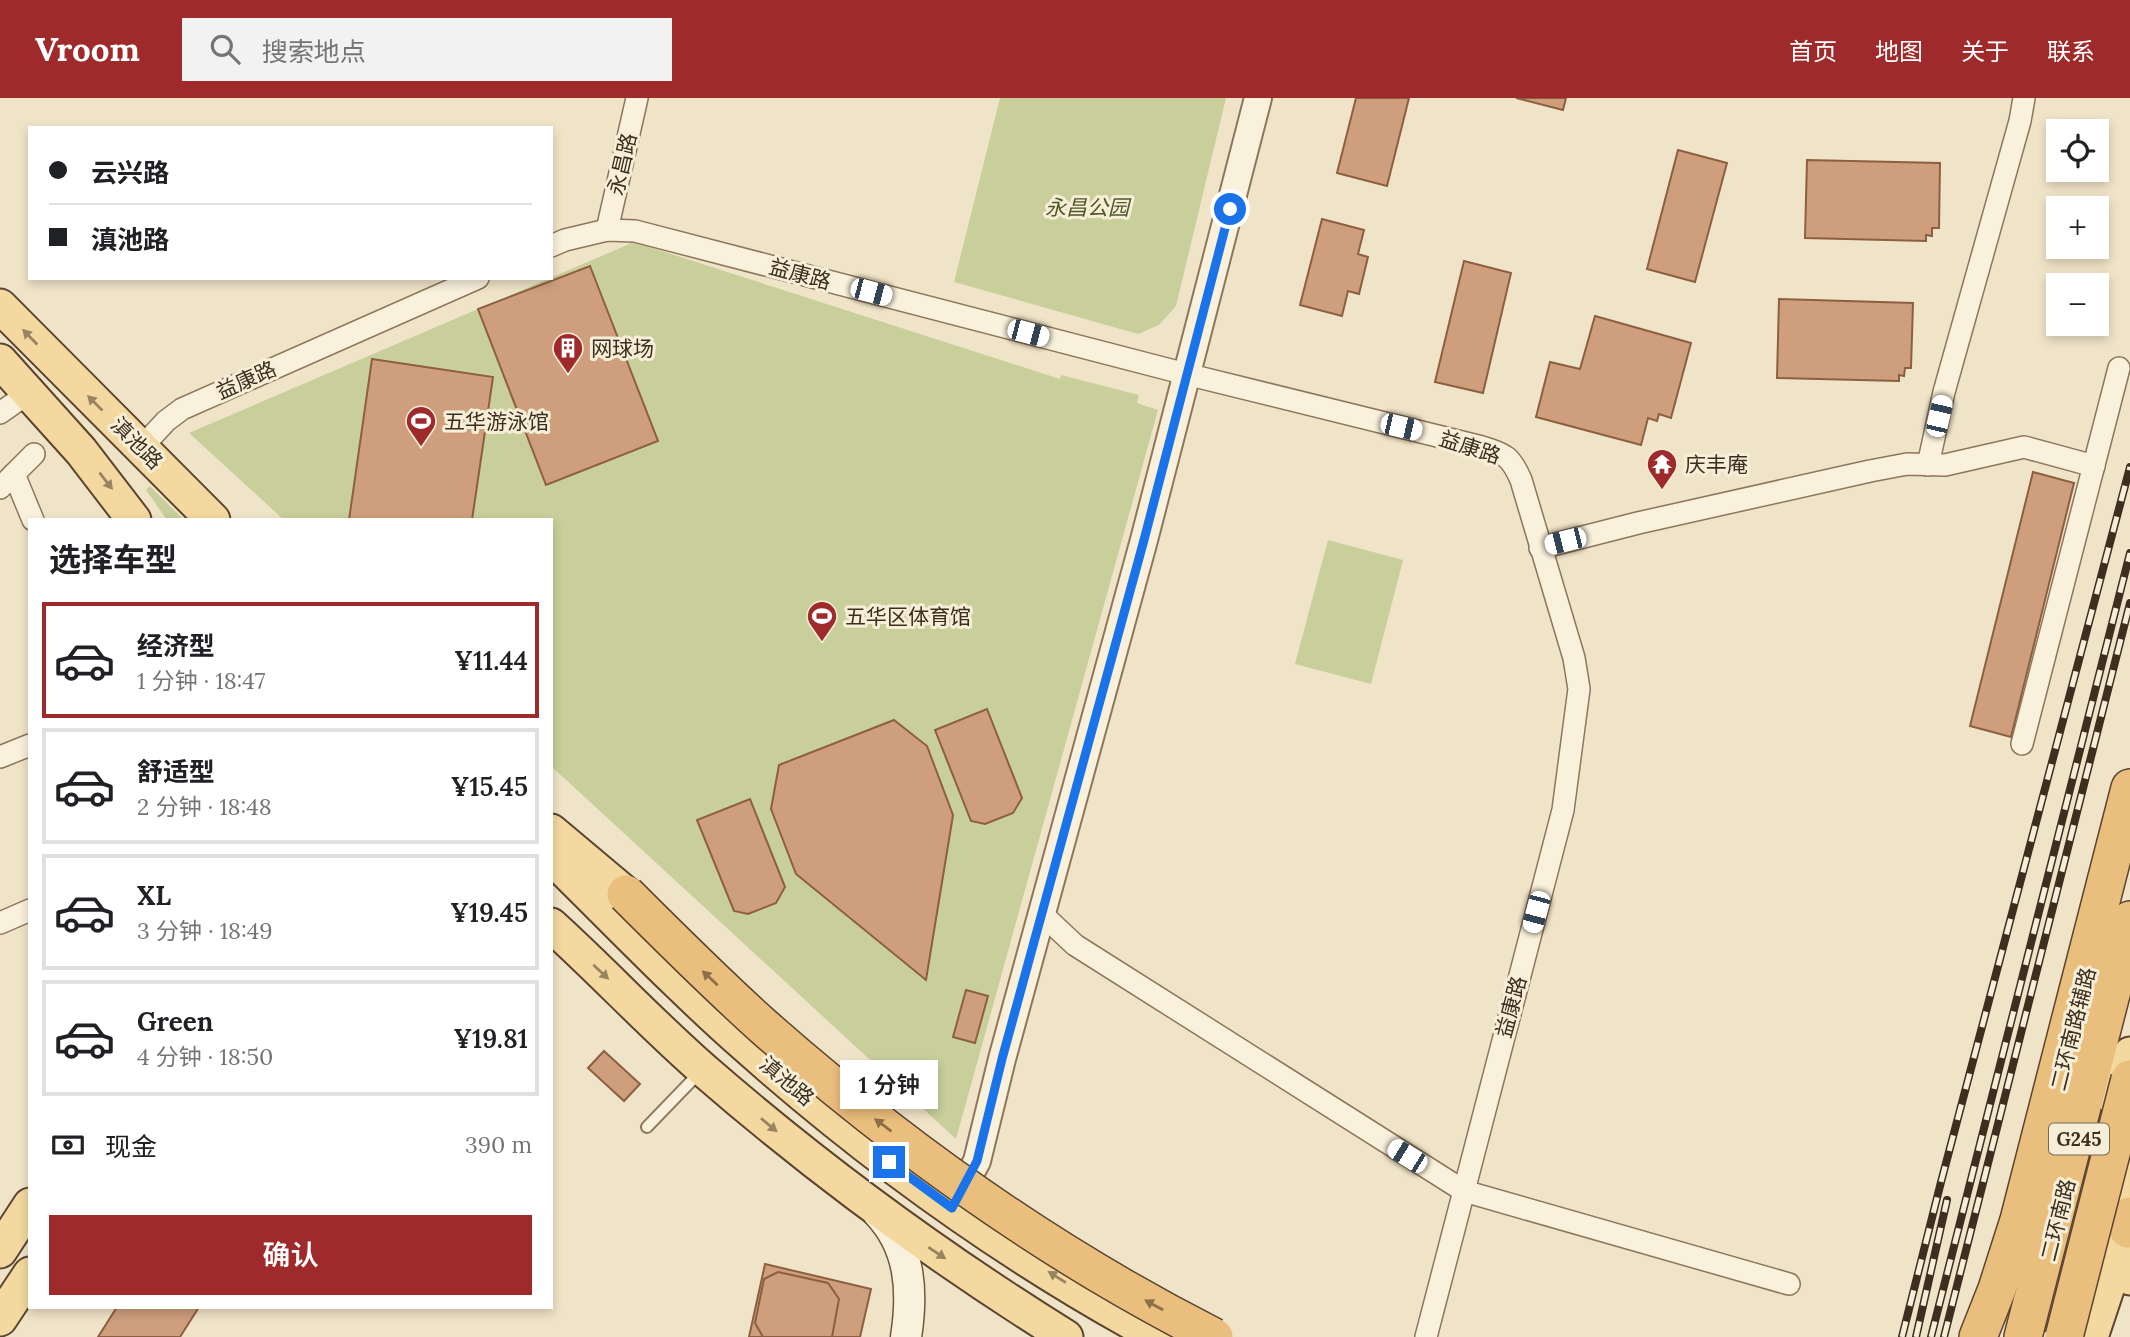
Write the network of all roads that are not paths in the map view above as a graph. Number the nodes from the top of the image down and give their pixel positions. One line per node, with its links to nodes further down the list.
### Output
1 (637, 98): 4 (street, 永昌路)
2 (1258, 98): 10 (street)
3 (2024, 98): 15 (street)
4 (607, 230): 5 (street, 益康路); 10 (street, 益康路)
5 (553, 245)
6 (473, 280): 13 (street, 益康路)
7 (0, 306): 13 (main road, 滇池路, one-way to 7)
8 (0, 361): 11 (main road)
9 (2119, 368): 16 (street)
10 (1186, 374): 21 (street, 益康路); 32 (street)
11 (30, 392): 12 (street); 19 (main road, one-way to 19)
12 (0, 413)
13 (141, 448): 20 (main road, 滇池路)
14 (34, 454): 17 (street)
15 (1928, 465): 16 (street); 21 (street)
16 (2094, 466): 22 (street)
17 (7, 481): 18 (street)
18 (32, 518)
19 (133, 518)
20 (211, 518)
21 (1540, 548): 42 (street, 益康路)
22 (2022, 744)
23 (28, 746): 24 (street)
24 (0, 757)
25 (2130, 788): 57 (highway)
26 (2130, 803): 58 (street, 二环南路辅路)
27 (553, 833): 30 (main road)
28 (553, 838): 30 (main road)
29 (553, 860): 45 (main road, 滇池路)
30 (626, 894): 55 (highway, one-way to 30, bridge)
31 (28, 911): 34 (street)
32 (1042, 914): 42 (street); 45 (street)
33 (2130, 920): 59 (highway)
34 (0, 923)
35 (553, 927): 39 (main road, one-way to 39)
36 (2130, 941): 59 (main road, 二环南路 / G245)
37 (2130, 1054): 60 (main road, 二环南路 / G245)
38 (2130, 1063): 46 (main road)
39 (703, 1069): 41 (lane); 43 (main road, one-way to 43)
40 (2130, 1079): 61 (highway, bridge)
41 (647, 1127)
42 (1464, 1191): 50 (street); 56 (street, 益康路)
43 (862, 1199): 52 (main road); 53 (main road, one-way to 53)
44 (28, 1208): 47 (main road)
45 (952, 1208): 54 (main road, 滇池路, one-way to 45)
46 (2129, 1223): 49 (main road); 62 (main road)
47 (0, 1251)
48 (28, 1277): 51 (main road)
49 (2130, 1278)
50 (1789, 1284)
51 (0, 1319)
52 (906, 1337)
53 (1066, 1337)
54 (1158, 1337)
55 (1214, 1337)
56 (1426, 1337)
57 (1978, 1337)
58 (1995, 1337)
59 (2026, 1337)
60 (2058, 1337)
61 (2064, 1337)
62 (2091, 1337)

